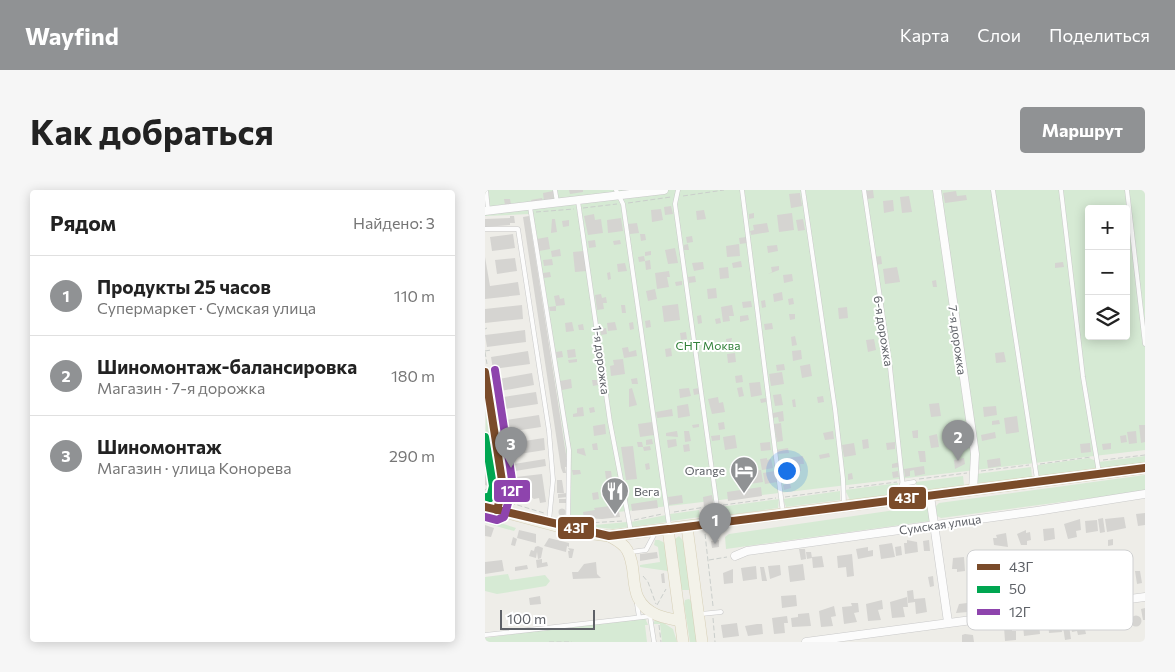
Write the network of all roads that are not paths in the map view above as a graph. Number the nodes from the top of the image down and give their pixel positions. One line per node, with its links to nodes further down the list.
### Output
1 (486, 190): 16 (lane)
2 (555, 190): 14 (lane)
3 (663, 190): 12 (street)
4 (742, 190): 32 (lane)
5 (803, 190): 30 (lane)
6 (864, 190): 24 (lane, 6-я дорожка)
7 (937, 190): 25 (street, 7-я дорожка)
8 (993, 190): 23 (lane)
9 (1061, 190): 21 (lane)
10 (1127, 190): 18 (lane)
11 (678, 191): 34 (lane)
12 (618, 193): 13 (street); 38 (lane)
13 (578, 202): 14 (street); 39 (lane, 1-я дорожка)
14 (557, 204): 15 (street)
15 (530, 207): 16 (street); 37 (lane)
16 (487, 212)
17 (485, 230): 33 (lane)
18 (1145, 344)
19 (485, 372): 31 (street)
20 (1145, 468): 21 (main road)
21 (1099, 474): 23 (main road)
22 (915, 481): 24 (lane)
23 (1037, 482): 25 (main road)
24 (902, 483): 28 (lane, 6-я дорожка)
25 (973, 491): 27 (main road)
26 (1145, 494): 35 (street, Сумская улица)
27 (930, 496): 28 (main road); 35 (street)
28 (905, 500): 30 (main road)
29 (485, 507): 31 (main road)
30 (843, 507): 32 (main road)
31 (497, 510): 33 (main road)
32 (783, 515): 34 (main road)
33 (549, 519): 37 (main road)
34 (719, 523): 36 (main road)
35 (933, 525): 42 (street, Сумская улица); 51 (street)
36 (687, 527): 38 (main road); 45 (main road)
37 (568, 529): 40 (main road)
38 (665, 530): 39 (main road); 41 (lane); 44 (main road)
39 (631, 534): 40 (main road)
40 (609, 536): 41 (main road)
41 (629, 553): 43 (main road)
42 (735, 556)
43 (635, 589): 47 (main road); 48 (lane)
44 (678, 606): 45 (main road); 50 (main road)
45 (698, 608): 46 (lane); 55 (main road)
46 (721, 612)
47 (654, 615): 48 (lane); 50 (main road); 53 (lane)
48 (639, 617): 52 (lane)
49 (967, 620): 51 (street)
50 (680, 621): 54 (main road)
51 (948, 622): 56 (street)
52 (485, 635)
53 (654, 642)
54 (683, 642)
55 (702, 642)
56 (806, 642)

